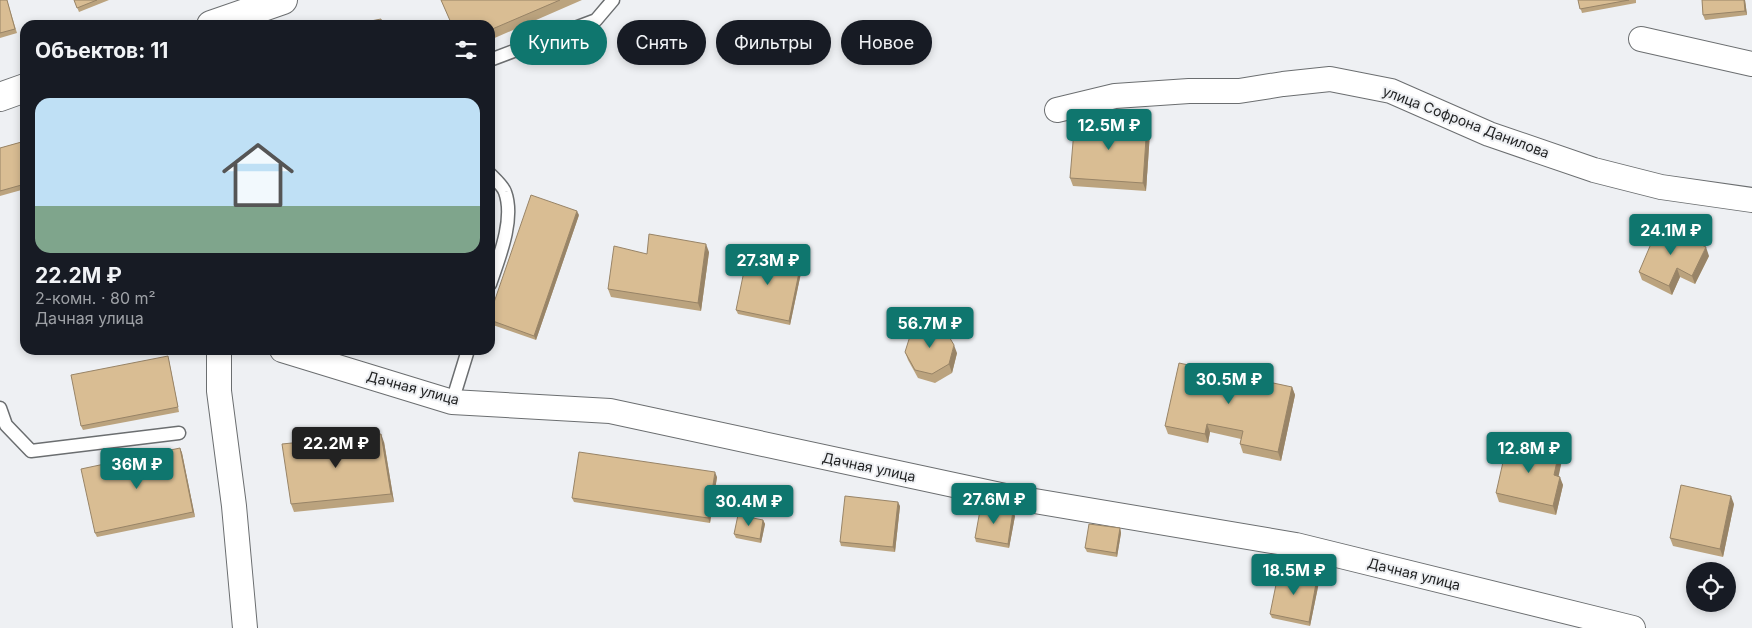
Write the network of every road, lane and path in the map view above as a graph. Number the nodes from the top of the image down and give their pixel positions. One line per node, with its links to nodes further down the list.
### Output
1 (283, 0): 3 (main road)
2 (613, 0): 5 (lane)
3 (225, 20)
4 (1641, 39): 6 (street)
5 (495, 58)
6 (1752, 64)
7 (20, 90): 8 (main road)
8 (0, 97)
9 (1057, 110): 11 (street, улица Софрона Данилова)
10 (495, 180): 12 (lane)
11 (1752, 200)
12 (495, 268)
13 (219, 355): 19 (street)
14 (298, 355): 16 (street, Дачная улица)
15 (466, 355): 16 (lane)
16 (452, 402): 20 (street, Дачная улица)
17 (0, 408): 18 (lane)
18 (179, 433)
19 (245, 628)
20 (1634, 628)

